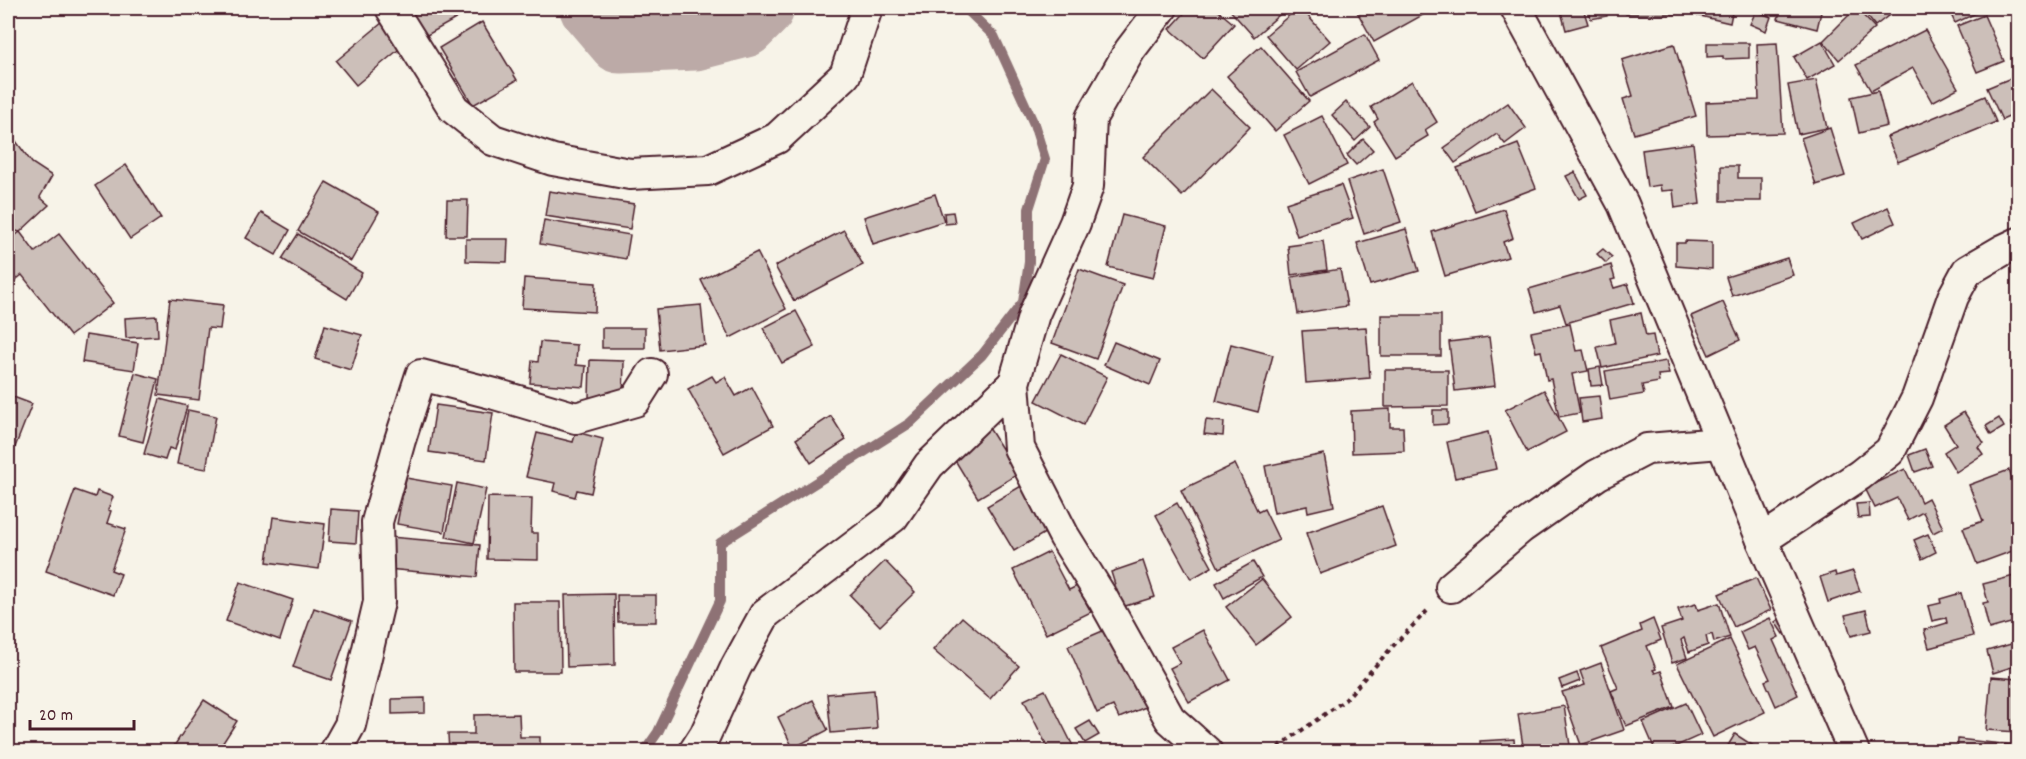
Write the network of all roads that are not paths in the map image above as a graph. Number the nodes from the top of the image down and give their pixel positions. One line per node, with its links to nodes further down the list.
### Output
1 (391, 8): 2 (street)
2 (867, 8)
3 (1162, 8): 7 (street)
4 (1516, 8): 8 (street)
5 (2019, 243): 9 (street)
6 (652, 374): 12 (street)
7 (1014, 383): 11 (street); 13 (street)
8 (1722, 443): 9 (street); 10 (street)
9 (1762, 540): 14 (street)
10 (1451, 587)
11 (703, 746)
12 (334, 752)
13 (1207, 752)
14 (1854, 752)

